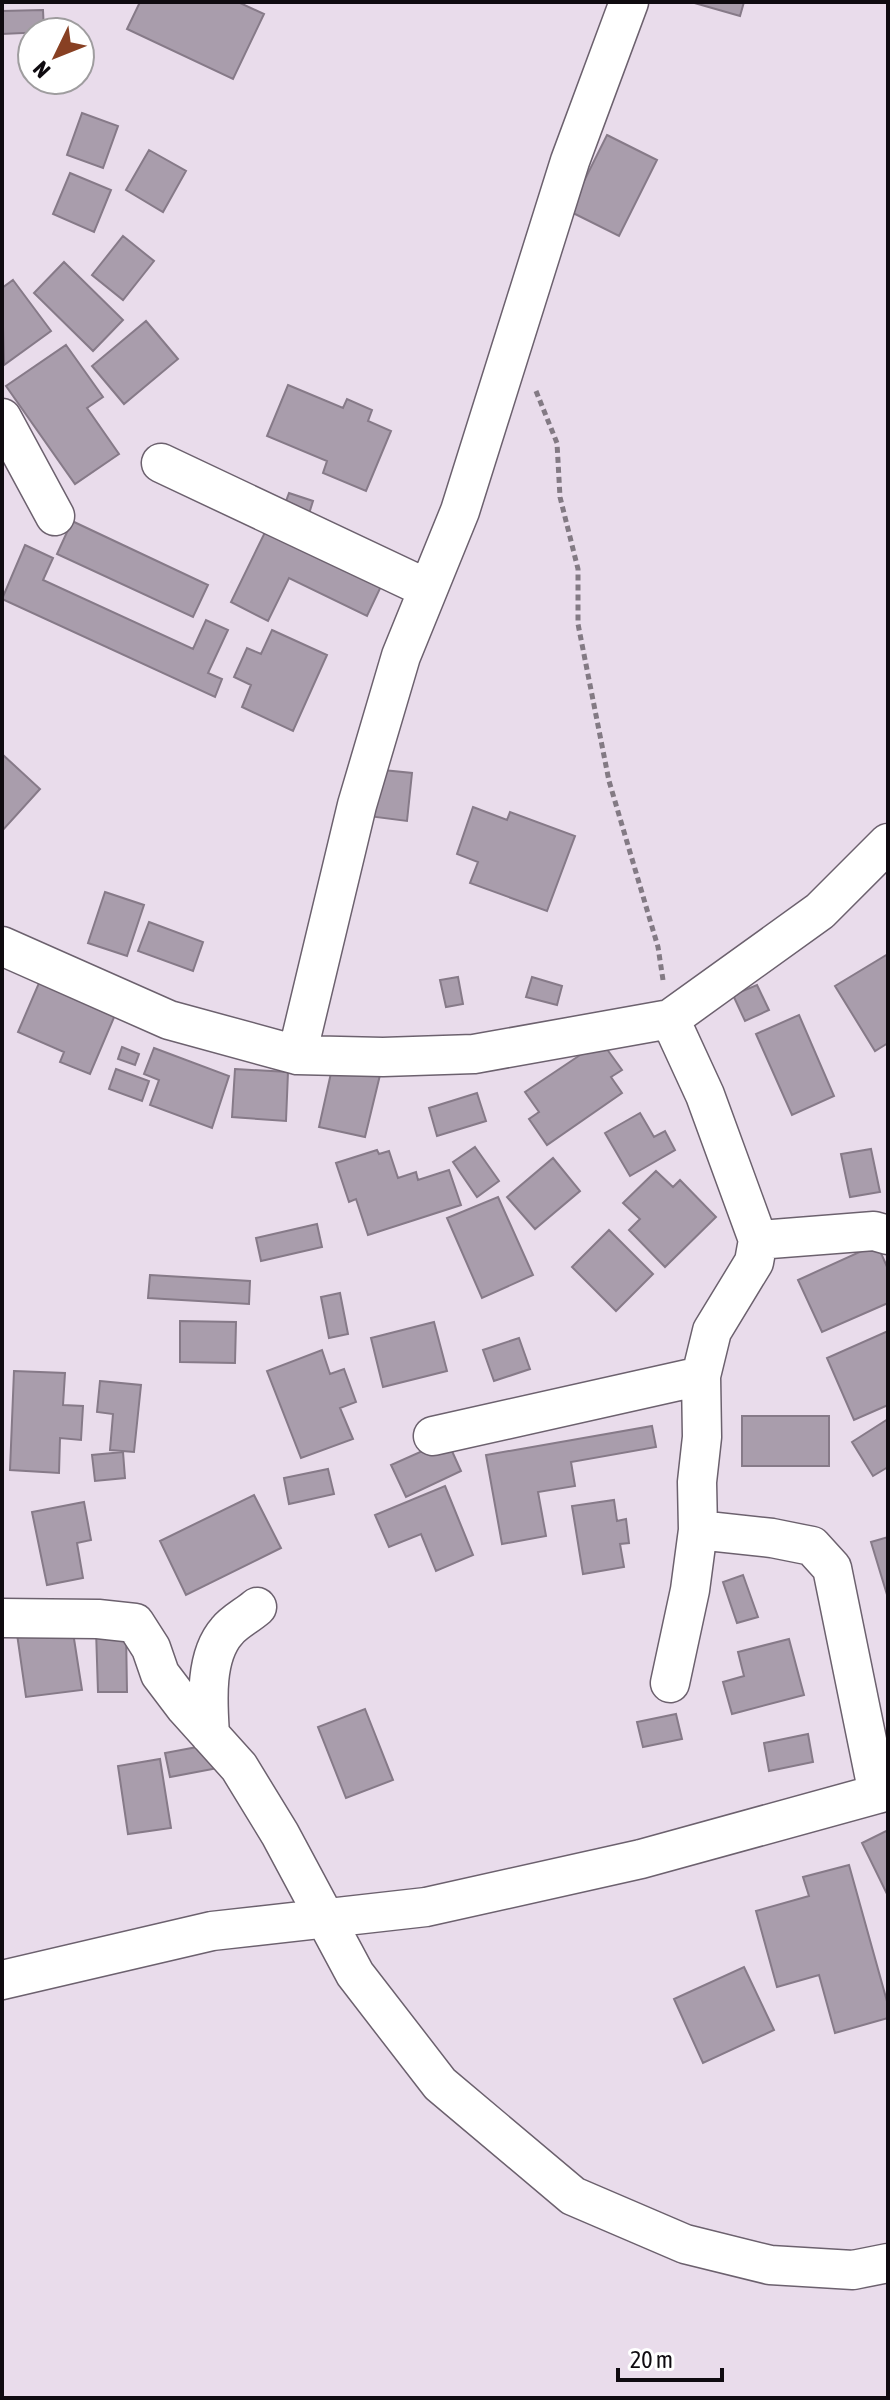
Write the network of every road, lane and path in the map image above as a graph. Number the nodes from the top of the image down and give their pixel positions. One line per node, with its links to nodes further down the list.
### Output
1 (629, 2): 2 (street)
2 (512, 349): 6 (street); 9 (path)
3 (2, 418): 5 (street)
4 (161, 463): 6 (street)
5 (55, 516)
6 (428, 589): 10 (street)
7 (888, 843): 9 (street)
8 (2, 946): 10 (street)
9 (670, 1019): 10 (street); 12 (street)
10 (297, 1055)
11 (888, 1235): 12 (street)
12 (758, 1240): 13 (street)
13 (701, 1376): 14 (street); 15 (street)
14 (433, 1436)
15 (698, 1530): 18 (street); 20 (street)
16 (257, 1607): 19 (street)
17 (2, 1618): 19 (street)
18 (670, 1683)
19 (210, 1735): 21 (street)
20 (883, 1792): 21 (street)
21 (324, 1920): 22 (street); 23 (street)
22 (2, 1980)
23 (888, 2263)

